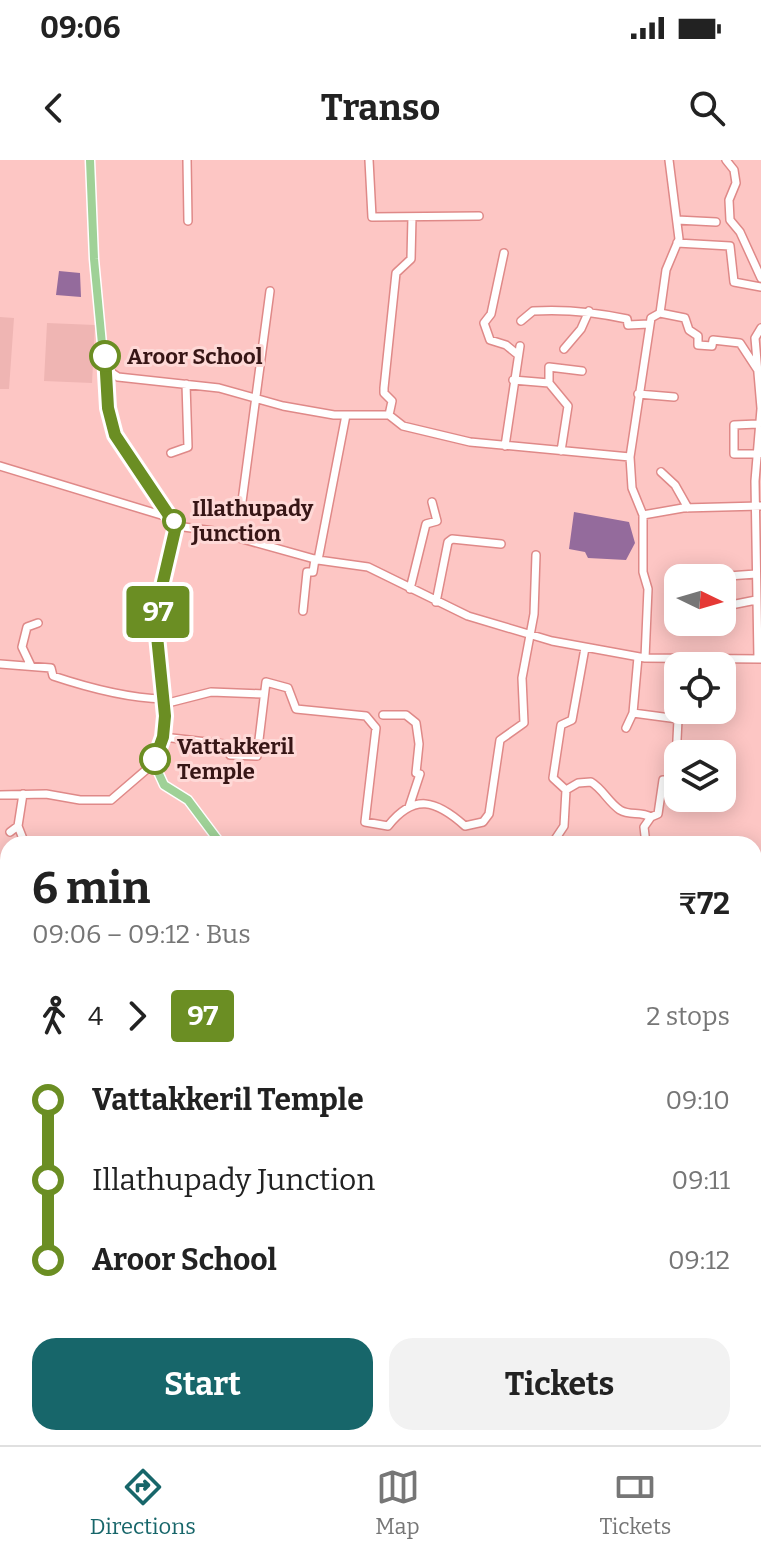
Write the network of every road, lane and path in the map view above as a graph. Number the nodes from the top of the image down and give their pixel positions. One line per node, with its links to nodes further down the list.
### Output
1 (90, 160): 22 (main road)
2 (187, 160): 9 (street)
3 (369, 160): 7 (street)
4 (669, 160): 8 (street)
5 (726, 160): 13 (street)
6 (479, 216): 7 (street)
7 (412, 217): 33 (street)
8 (677, 220): 10 (street); 11 (street)
9 (188, 221)
10 (716, 222)
11 (677, 243): 14 (street); 17 (street)
12 (504, 253): 25 (street)
13 (761, 278)
14 (761, 287)
15 (270, 291): 30 (street)
16 (589, 311): 18 (street); 19 (street); 21 (street)
17 (660, 313): 19 (street); 23 (street)
18 (521, 321)
19 (649, 324): 28 (street)
20 (761, 328): 23 (street)
21 (564, 349)
22 (106, 369): 27 (street); 47 (main road)
23 (757, 369): 31 (street)
24 (582, 371): 26 (street)
25 (513, 380): 26 (street); 35 (street)
26 (549, 383): 36 (street)
27 (186, 384): 30 (street); 37 (street)
28 (638, 394): 29 (street); 39 (street)
29 (674, 397)
30 (255, 398): 32 (street); 45 (street)
31 (761, 408): 34 (street)
32 (346, 415): 33 (street); 50 (street)
33 (389, 415): 35 (street)
34 (758, 424): 38 (street); 38 (street)
35 (505, 446): 36 (street)
36 (561, 451): 39 (street)
37 (171, 453)
38 (759, 454): 43 (street)
39 (630, 457): 46 (street)
40 (0, 466): 47 (street)
41 (661, 472): 44 (street)
42 (432, 502): 53 (street)
43 (759, 506): 44 (street); 51 (street)
44 (688, 508): 46 (street)
45 (241, 509)
46 (643, 515): 61 (street)
47 (174, 522): 50 (street); 66 (main road)
48 (501, 544): 55 (street)
49 (536, 555): 59 (street)
50 (316, 560): 53 (street); 57 (street)
51 (756, 574): 52 (street); 54 (street)
52 (736, 575)
53 (410, 589): 55 (street)
54 (756, 600): 56 (street); 62 (street)
55 (436, 602): 59 (street)
56 (736, 604)
57 (303, 611)
58 (38, 623): 64 (street)
59 (529, 633): 60 (street); 77 (street)
60 (585, 648): 61 (street); 74 (street)
61 (642, 657): 62 (street); 67 (street)
62 (760, 659)
63 (0, 664): 64 (street)
64 (31, 666): 66 (street)
65 (264, 694): 66 (street); 71 (street); 77 (street)
66 (163, 701): 71 (main road)
67 (633, 713): 69 (street); 70 (street)
68 (383, 715): 77 (street)
69 (664, 717)
70 (626, 728)
71 (163, 737): 72 (main road)
72 (154, 763): 75 (street); 82 (main road)
73 (664, 780): 78 (street)
74 (566, 790): 78 (street); 83 (street)
75 (23, 794): 76 (street); 79 (street)
76 (0, 795)
77 (409, 807)
78 (651, 817): 84 (street)
79 (18, 826): 80 (street); 81 (street)
80 (10, 832)
81 (22, 836)
82 (215, 836)
83 (557, 836)
84 (645, 836)

